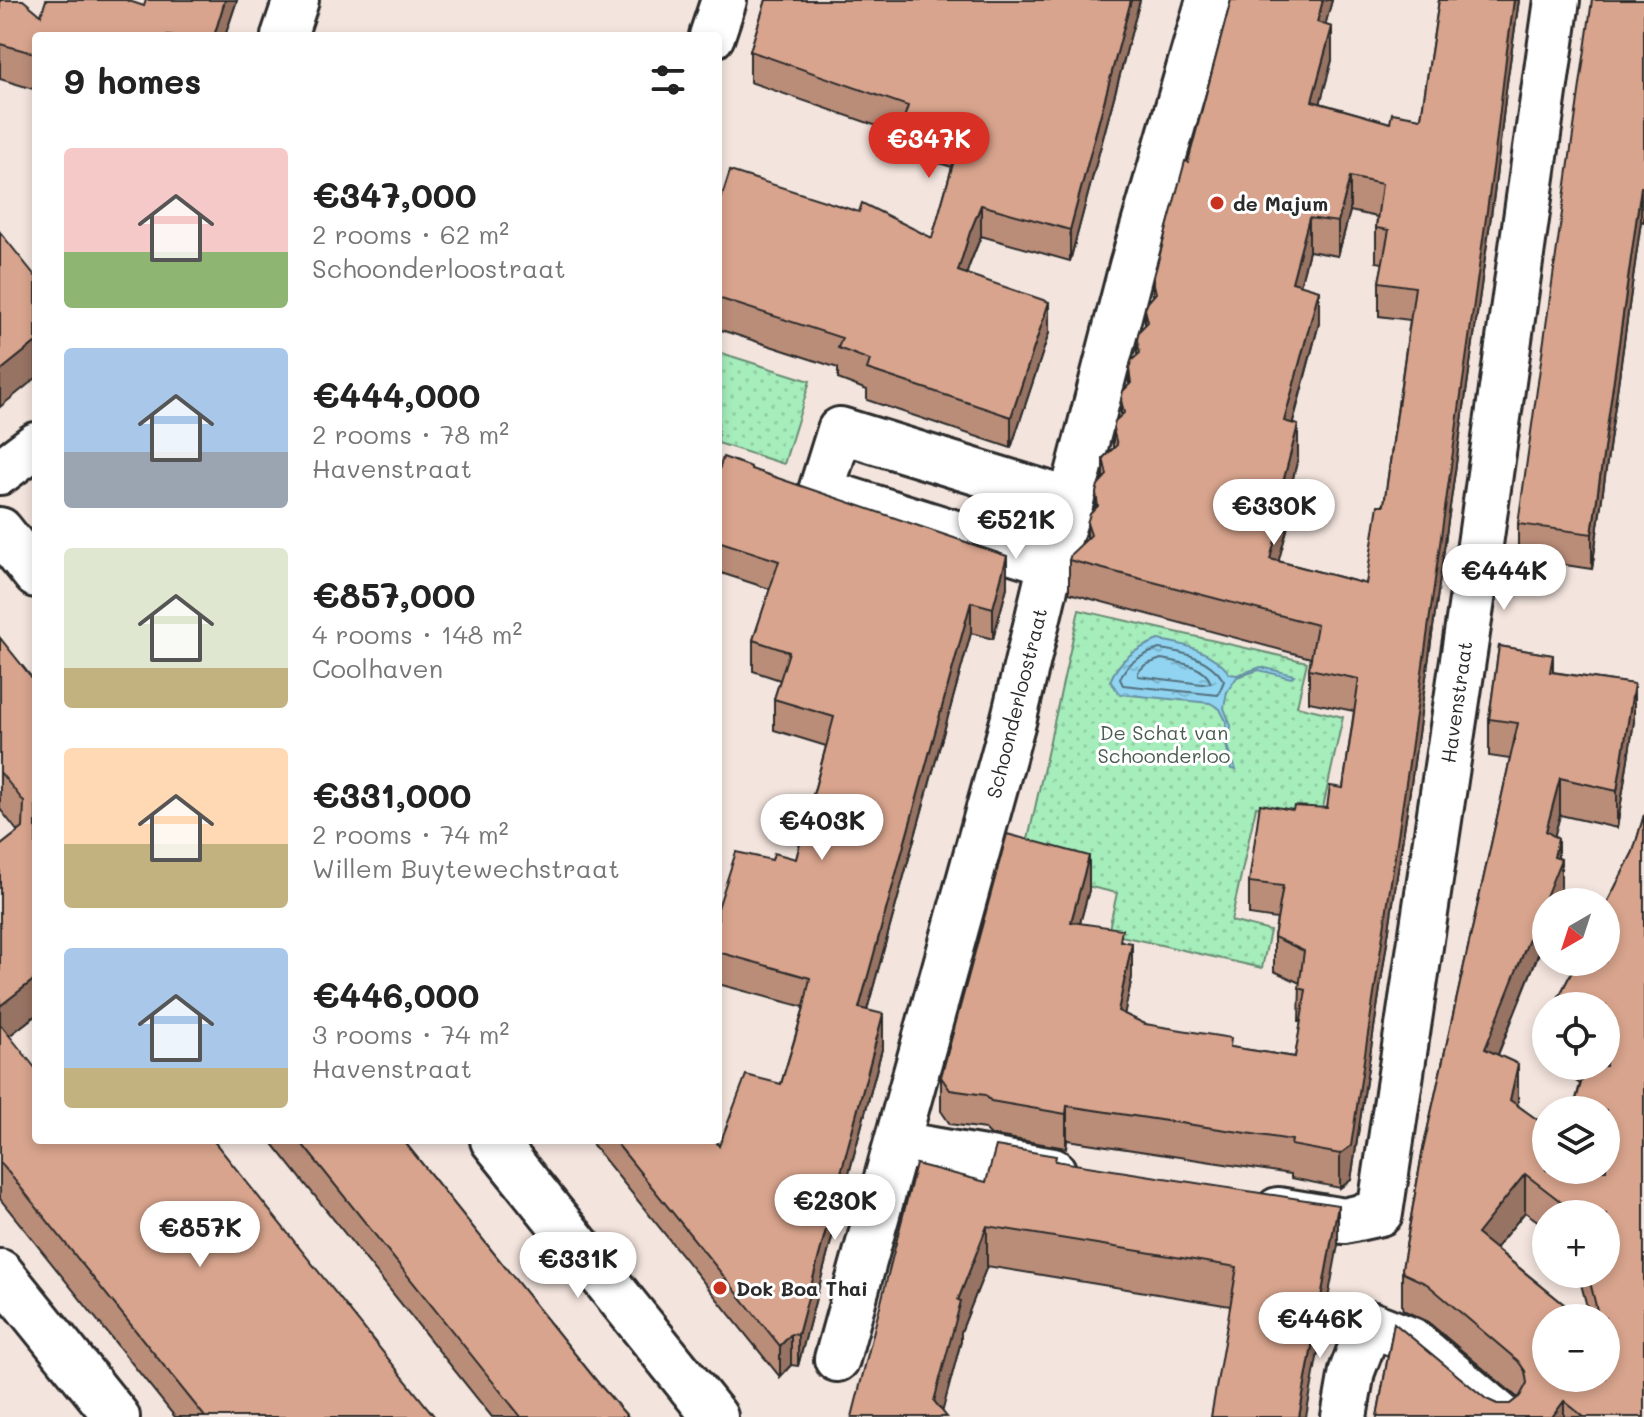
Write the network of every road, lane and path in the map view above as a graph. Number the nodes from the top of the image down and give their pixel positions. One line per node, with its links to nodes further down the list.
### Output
1 (296, 0): 5 (street)
2 (724, 0): 6 (street)
3 (1209, 0): 9 (street, Schoonderloostraat)
4 (1557, 0): 16 (street, Havenstraat)
5 (285, 32)
6 (713, 32)
7 (32, 448): 8 (street)
8 (0, 472)
9 (1071, 501): 11 (street, Schoonderloostraat); 11 (street)
10 (0, 530): 12 (street)
11 (1051, 563): 14 (street, Schoonderloostraat)
12 (32, 570)
13 (496, 1144): 20 (street)
14 (898, 1144): 15 (street); 18 (street, Schoonderloostraat)
15 (1098, 1179)
16 (1236, 1203)
17 (0, 1272): 19 (street)
18 (837, 1359)
19 (117, 1417)
20 (715, 1417)
21 (1344, 1417): 22 (street)
22 (1502, 1417)

